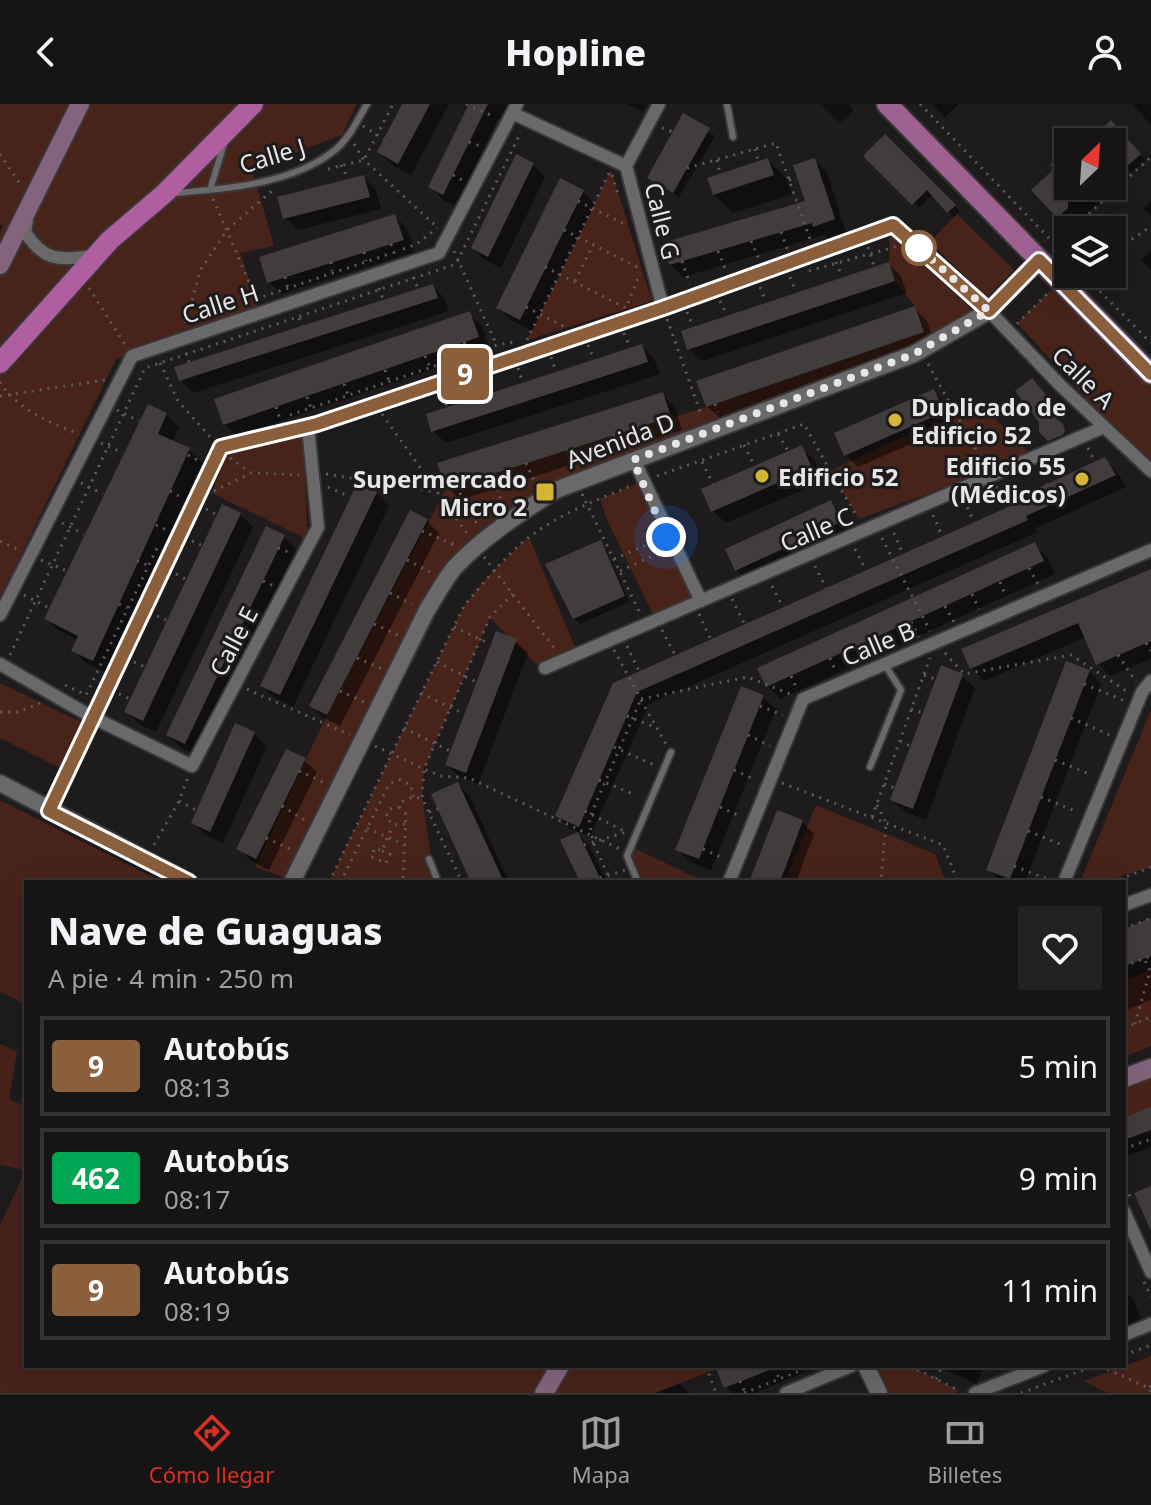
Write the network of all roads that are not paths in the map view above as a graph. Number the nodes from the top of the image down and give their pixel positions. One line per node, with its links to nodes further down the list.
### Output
1 (80, 104): 13 (main road)
2 (253, 104): 8 (highway)
3 (367, 104): 11 (lane, Calle J)
4 (659, 104): 10 (street, Calle G)
5 (727, 104): 9 (lane)
6 (887, 104): 15 (main road)
7 (512, 113): 10 (street); 27 (street, Calle H)
8 (229, 128): 11 (lane, Calle J); 12 (highway)
9 (733, 137)
10 (626, 166): 17 (street, Calle G)
11 (210, 190): 12 (lane, Calle J)
12 (165, 193): 14 (highway)
13 (31, 202): 14 (street); 16 (main road)
14 (95, 256): 19 (highway)
15 (1039, 260): 18 (street, Avenida D); 20 (main road)
16 (0, 265)
17 (666, 307): 18 (street, Calle A); 21 (street)
18 (989, 311): 22 (street, Calle A); 23 (street, Avenida D)
19 (0, 363)
20 (1151, 374)
21 (308, 427): 32 (street); 32 (street, Calle E)
22 (1104, 427): 24 (street, Calle A); 26 (street, Calle C)
23 (634, 460): 26 (street); 39 (street, Avenida D)
24 (1151, 471)
25 (1151, 550): 29 (street, Calle B)
26 (700, 607): 30 (street, Calle C)
27 (0, 615)
28 (5, 660): 32 (street)
29 (885, 664): 34 (lane); 42 (street, Calle B)
30 (545, 668)
31 (1151, 681): 43 (street)
32 (92, 717): 36 (street)
33 (671, 752): 41 (lane)
34 (870, 767)
35 (0, 783): 36 (street)
36 (49, 811): 38 (street)
37 (429, 859): 40 (lane)
38 (185, 880)
39 (293, 880)
40 (437, 880)
41 (637, 880)
42 (730, 880)
43 (1065, 880)
44 (1151, 895): 45 (street)
45 (1126, 904)
46 (1151, 1068): 47 (main road)
47 (1126, 1077)
48 (1126, 1216): 49 (street)
49 (1151, 1272)
50 (1151, 1324): 51 (street)
51 (1126, 1334)
52 (559, 1368): 56 (main road)
53 (846, 1368): 57 (street)
54 (867, 1368): 58 (street)
55 (1039, 1368): 59 (street)
56 (544, 1393)
57 (786, 1393)
58 (879, 1393)
59 (975, 1393)

